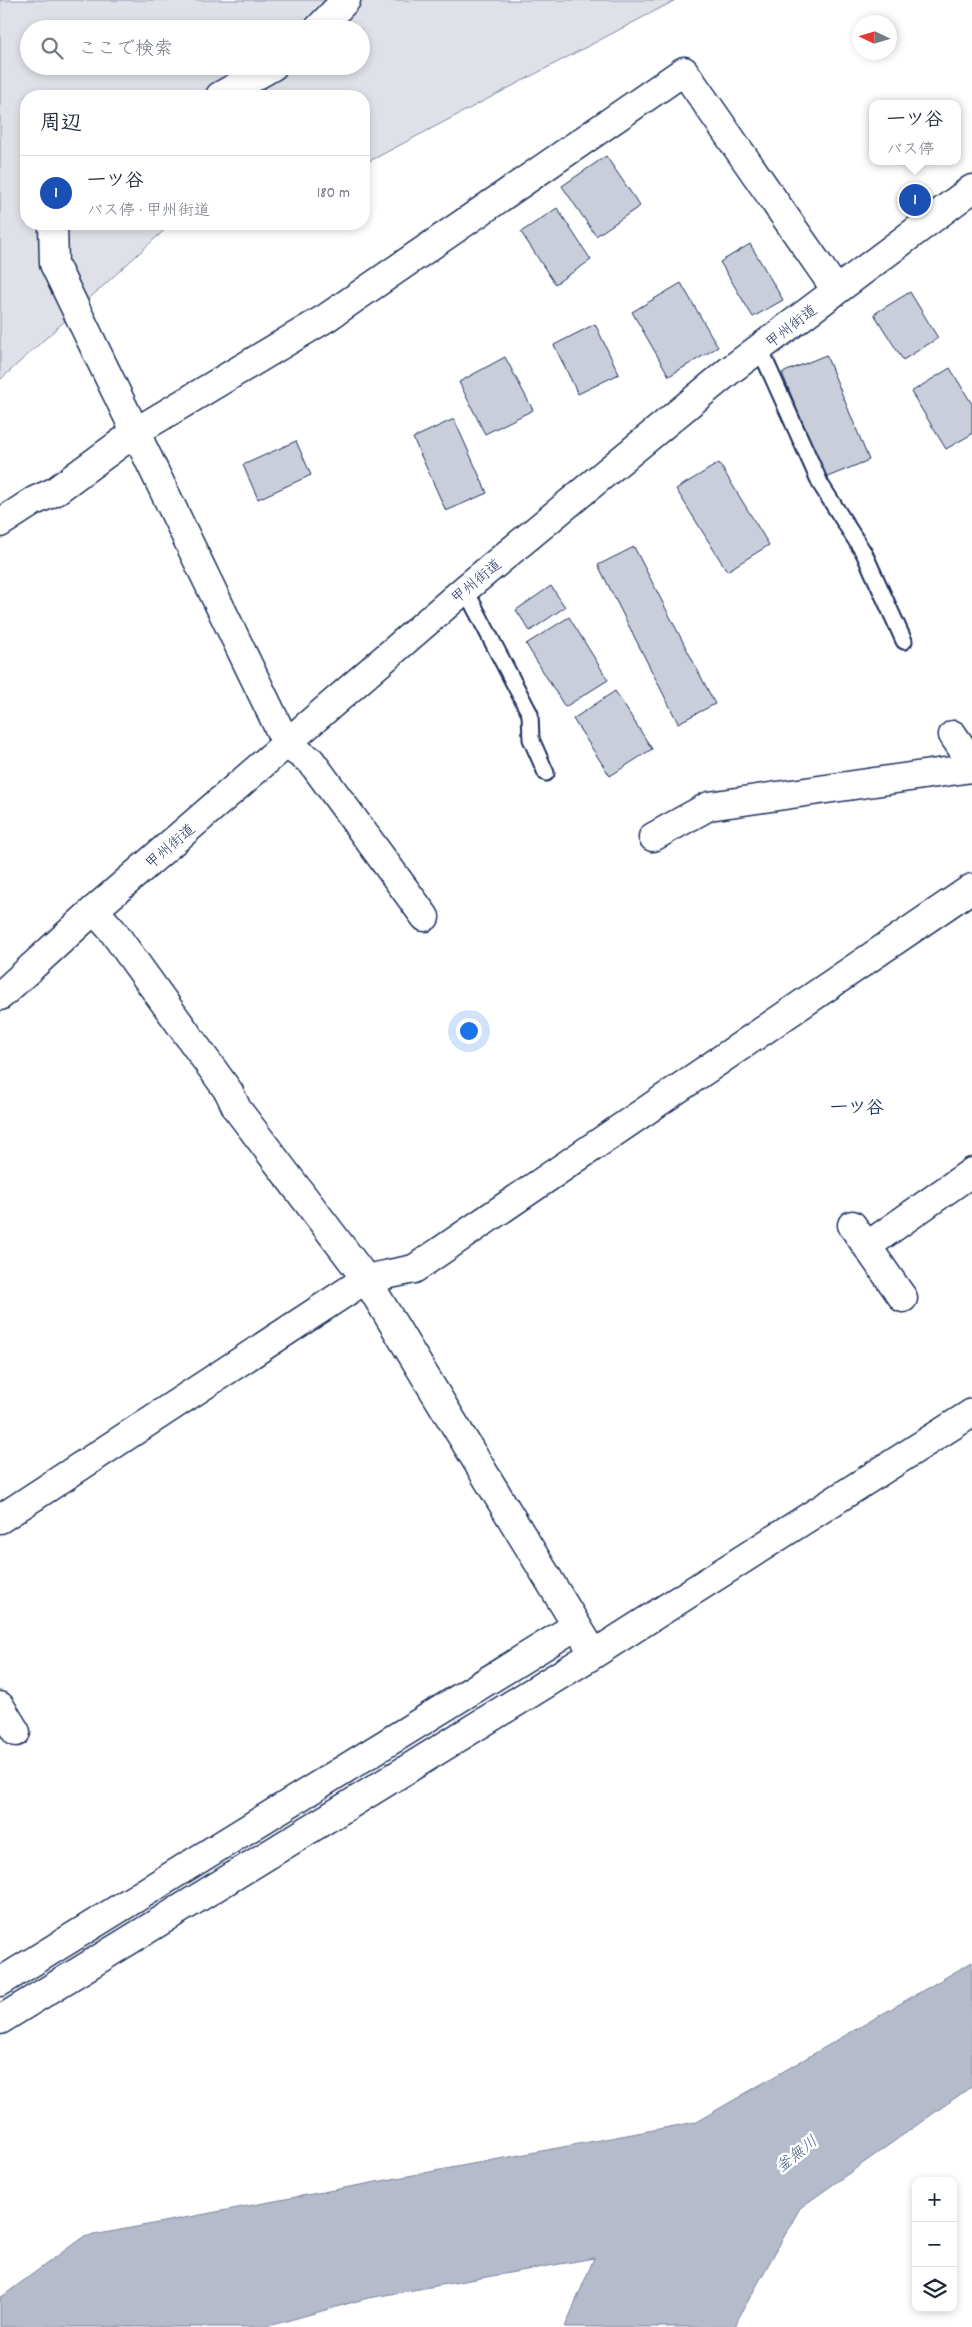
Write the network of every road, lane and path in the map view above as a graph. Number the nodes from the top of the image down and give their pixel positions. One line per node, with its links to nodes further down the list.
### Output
1 (346, 0): 2 (main road)
2 (327, 20)
3 (257, 75): 4 (main road)
4 (231, 90)
5 (972, 189): 7 (main road, 甲州街道)
6 (53, 230): 9 (main road)
7 (836, 290): 8 (main road, 甲州街道); 9 (main road)
8 (760, 349): 11 (main road, 甲州街道); 12 (lane)
9 (137, 431): 10 (main road); 14 (main road)
10 (0, 523)
11 (465, 589): 14 (main road, 甲州街道); 17 (lane)
12 (904, 641)
13 (953, 736): 15 (main road)
14 (287, 745): 20 (main road, 甲州街道); 21 (main road)
15 (972, 763)
16 (972, 768): 18 (main road)
17 (546, 773)
18 (653, 837)
19 (972, 888): 24 (main road)
20 (94, 910): 22 (main road, 甲州街道); 24 (main road)
21 (425, 918)
22 (0, 996)
23 (972, 1172): 25 (main road)
24 (366, 1279): 27 (main road); 28 (main road)
25 (903, 1298)
26 (972, 1413): 29 (main road)
27 (0, 1519)
28 (576, 1626): 29 (main road); 32 (main road)
29 (594, 1654): 33 (main road)
30 (0, 1706): 31 (main road)
31 (16, 1732)
32 (0, 1982)
33 (0, 2020)

